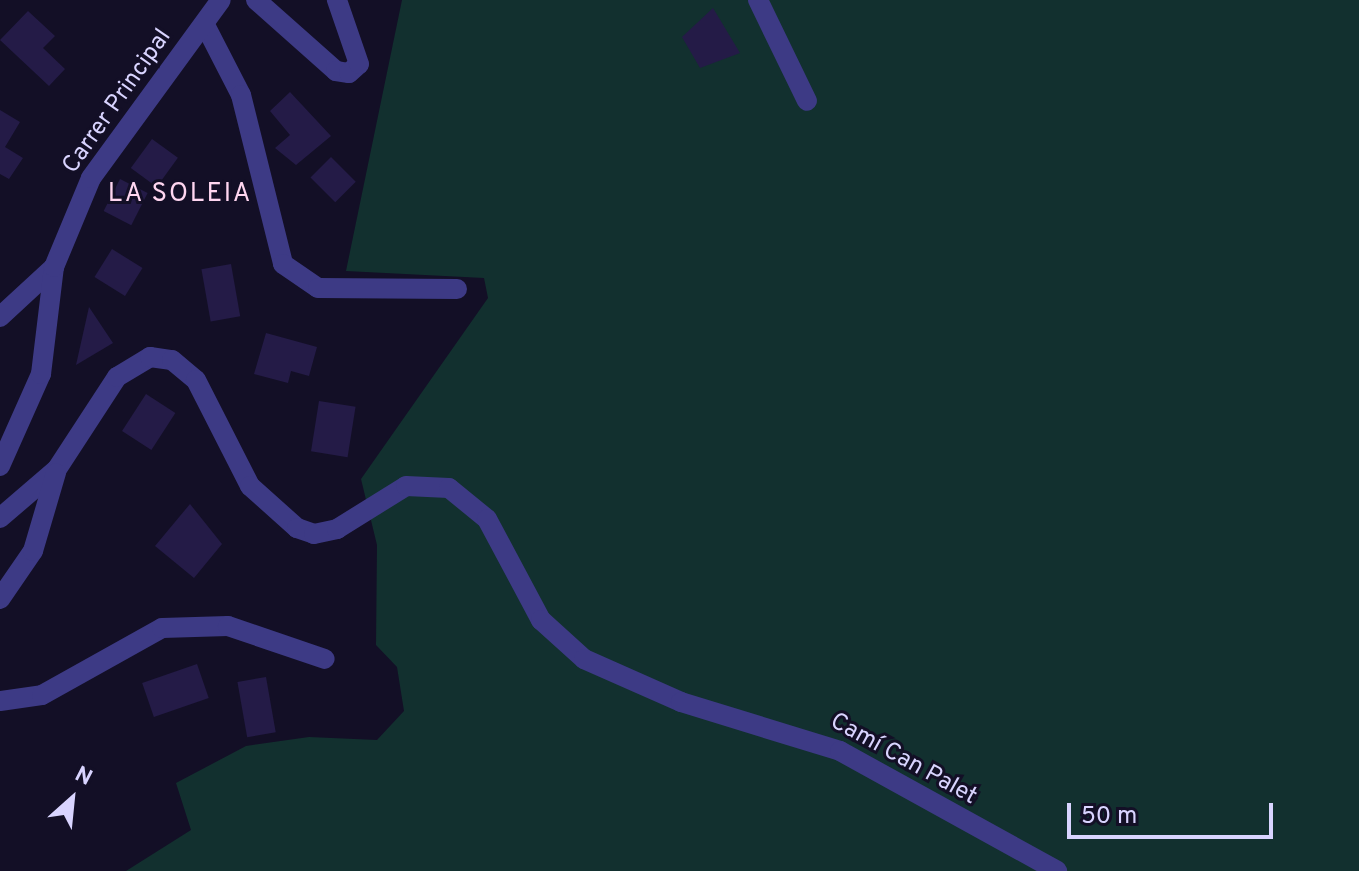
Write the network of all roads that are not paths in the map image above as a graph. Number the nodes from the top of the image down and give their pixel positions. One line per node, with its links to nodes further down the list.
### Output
1 (221, 0): 5 (street, Carrer Principal)
2 (256, 0): 3 (street)
3 (337, 0)
4 (758, 0): 6 (street)
5 (205, 25): 7 (street, Carrer Principal); 8 (street)
6 (807, 101)
7 (54, 267): 9 (street); 10 (street, Carrer Principal)
8 (457, 289)
9 (0, 317)
10 (0, 466)
11 (57, 469): 12 (street); 13 (street); 16 (street, Camí Can Palet)
12 (0, 518)
13 (0, 599)
14 (325, 659): 15 (street)
15 (0, 701)
16 (1057, 871)

